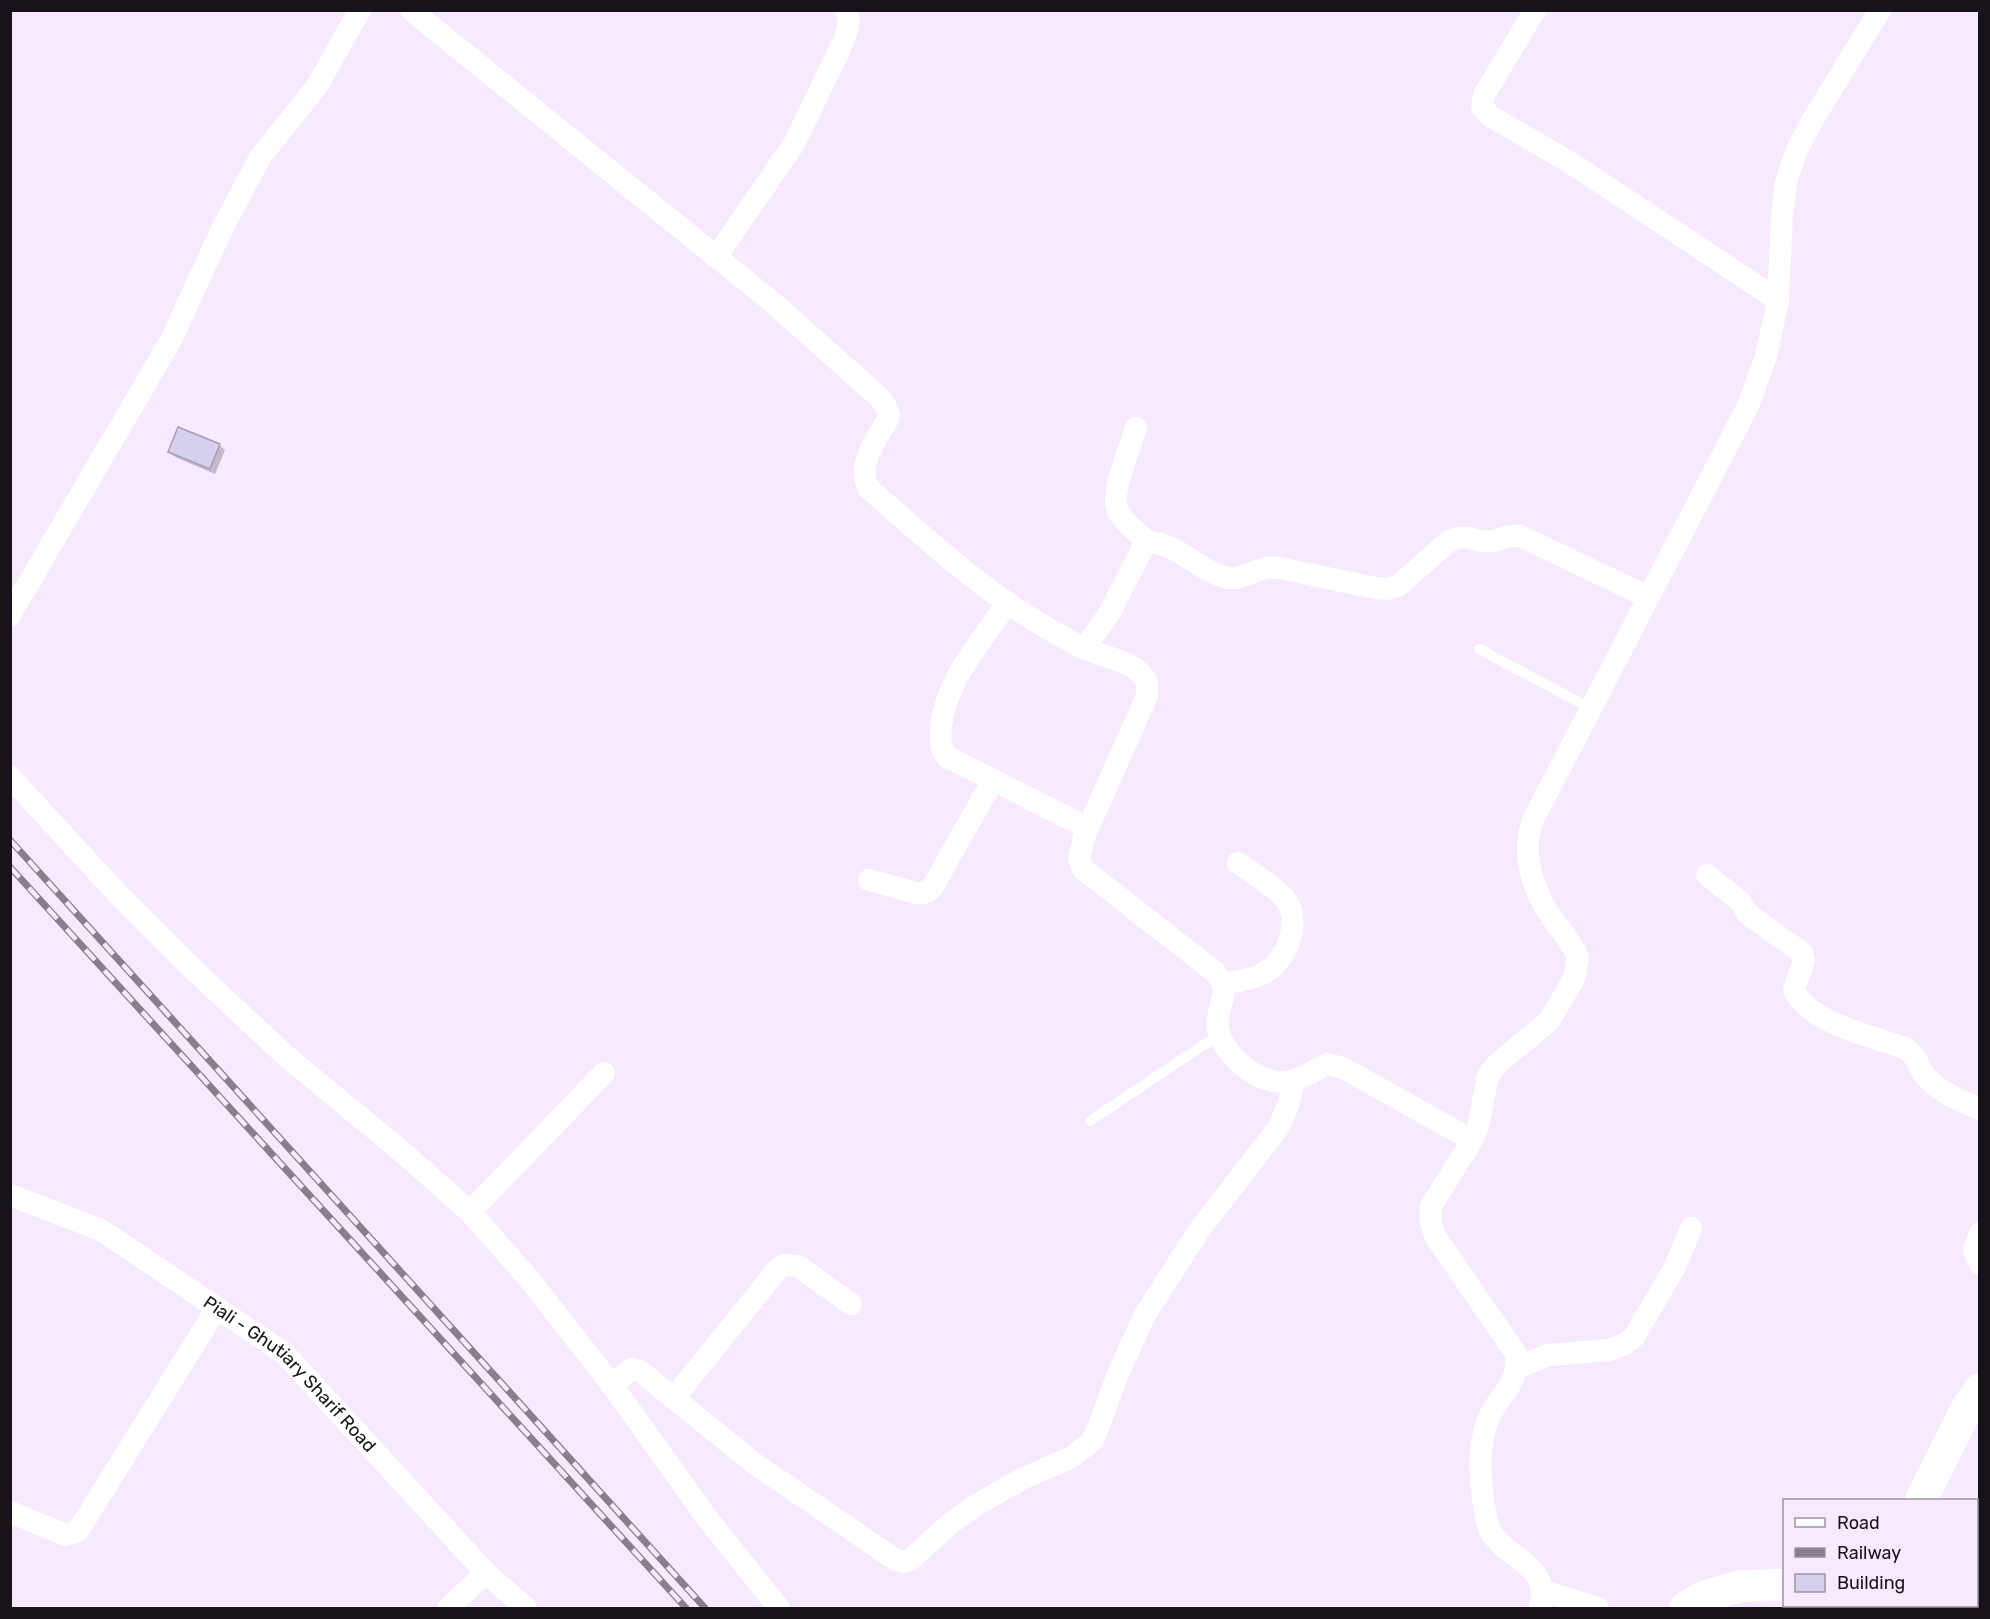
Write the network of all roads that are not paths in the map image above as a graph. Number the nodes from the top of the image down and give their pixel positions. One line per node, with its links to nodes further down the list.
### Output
1 (360, 10): 12 (street)
2 (411, 10): 6 (street)
3 (846, 10): 6 (street)
4 (1535, 10): 7 (street)
5 (1880, 10): 7 (street)
6 (716, 257): 11 (street)
7 (1778, 300): 10 (street)
8 (1136, 428): 9 (street)
9 (1148, 542): 10 (street); 13 (street)
10 (1648, 597): 15 (street)
11 (1007, 603): 13 (street); 17 (street)
12 (10, 615)
13 (1084, 649): 18 (street)
14 (1479, 649): 15 (lane)
15 (1590, 708): 28 (street)
16 (10, 777): 30 (street)
17 (993, 780): 18 (street); 21 (street)
18 (1088, 828): 22 (street)
19 (1238, 863): 22 (street)
20 (1707, 875): 26 (street)
21 (869, 880)
22 (1223, 984): 23 (street)
23 (1220, 1034): 25 (street); 27 (lane)
24 (604, 1073): 30 (street)
25 (1294, 1081): 28 (street); 39 (street)
26 (1980, 1109)
27 (1090, 1120)
28 (1472, 1140): 36 (street)
29 (10, 1195): 35 (street, Piali - Ghutiary Sharif Road)
30 (470, 1212): 37 (street)
31 (1691, 1228): 36 (street)
32 (1980, 1233): 33 (street)
33 (1980, 1264)
34 (852, 1304): 39 (street)
35 (217, 1308): 41 (street); 42 (street, Piali - Ghutiary Sharif Road)
36 (1517, 1368): 44 (street)
37 (612, 1385): 39 (street); 47 (street)
38 (1980, 1389): 40 (main road)
39 (674, 1398)
40 (1922, 1499)
41 (10, 1512)
42 (496, 1582): 45 (street); 46 (street, Piali - Ghutiary Sharif Road)
43 (1783, 1585): 49 (main road)
44 (1541, 1600): 48 (street)
45 (448, 1608)
46 (526, 1608)
47 (779, 1608)
48 (1598, 1608)
49 (1685, 1608)

